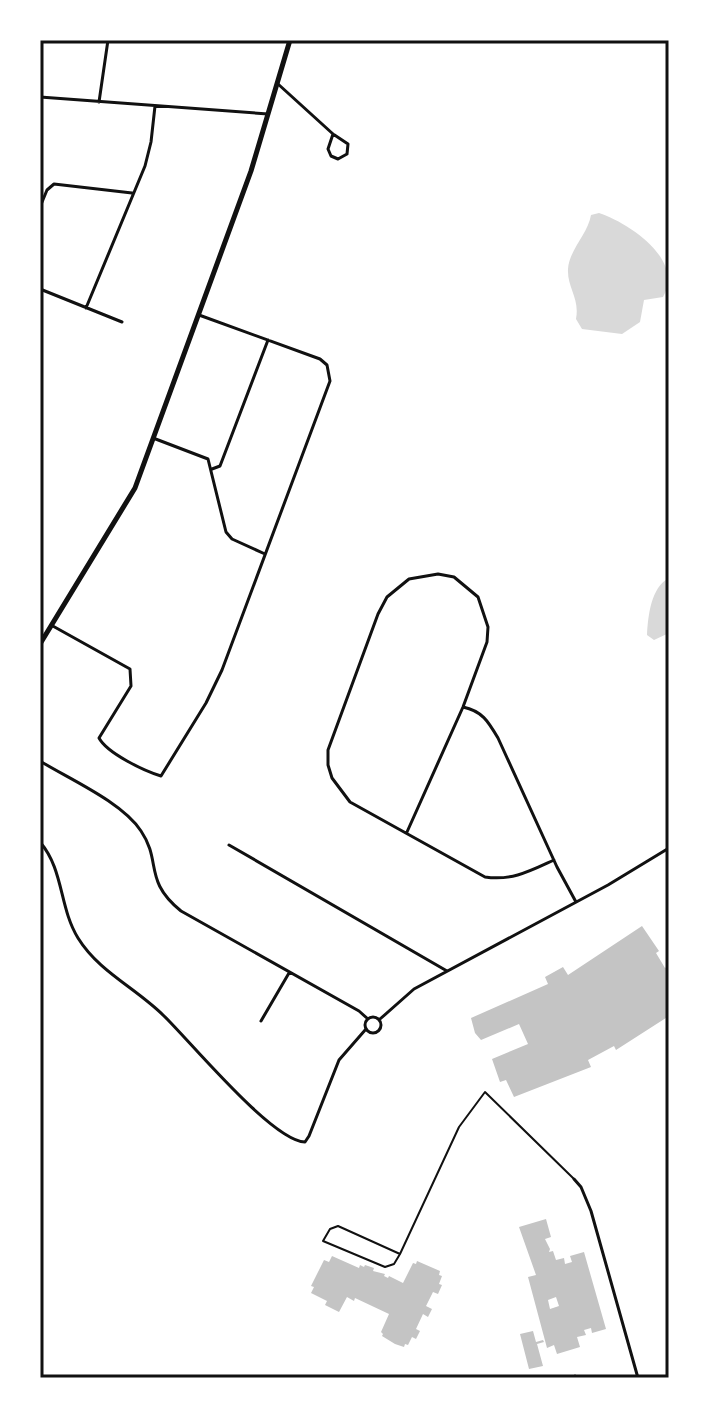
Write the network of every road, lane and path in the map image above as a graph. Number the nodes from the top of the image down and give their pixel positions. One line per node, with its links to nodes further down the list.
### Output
1 (108, 40): 5 (street)
2 (290, 40): 3 (main road)
3 (276, 82): 7 (main road); 8 (street)
4 (40, 97): 5 (street)
5 (99, 102): 6 (street)
6 (155, 106): 7 (street); 9 (street)
7 (269, 114): 13 (main road)
8 (333, 134): 8 (street)
9 (132, 193): 10 (street); 12 (street)
10 (40, 207)
11 (40, 289): 12 (street)
12 (86, 308): 14 (street)
13 (199, 315): 15 (street); 16 (main road)
14 (122, 322)
15 (268, 340): 17 (street); 18 (street)
16 (153, 438): 17 (street); 19 (main road)
17 (212, 469): 18 (street)
18 (265, 554): 19 (street)
19 (51, 625): 20 (main road)
20 (40, 644)
21 (463, 707): 23 (street); 23 (street); 27 (street)
22 (40, 761): 30 (street)
23 (407, 832): 27 (street)
24 (40, 842): 34 (street)
25 (229, 845): 29 (street)
26 (669, 848): 28 (street)
27 (554, 860): 28 (street)
28 (576, 902): 29 (street)
29 (447, 971): 32 (street)
30 (289, 972): 31 (street); 33 (street)
31 (368, 1019): 32 (street); 34 (street)
32 (380, 1019): 34 (street)
33 (261, 1021)
34 (366, 1029)
35 (574, 1179): 36 (lane); 37 (street)
36 (400, 1254): 36 (lane)
37 (638, 1378)

